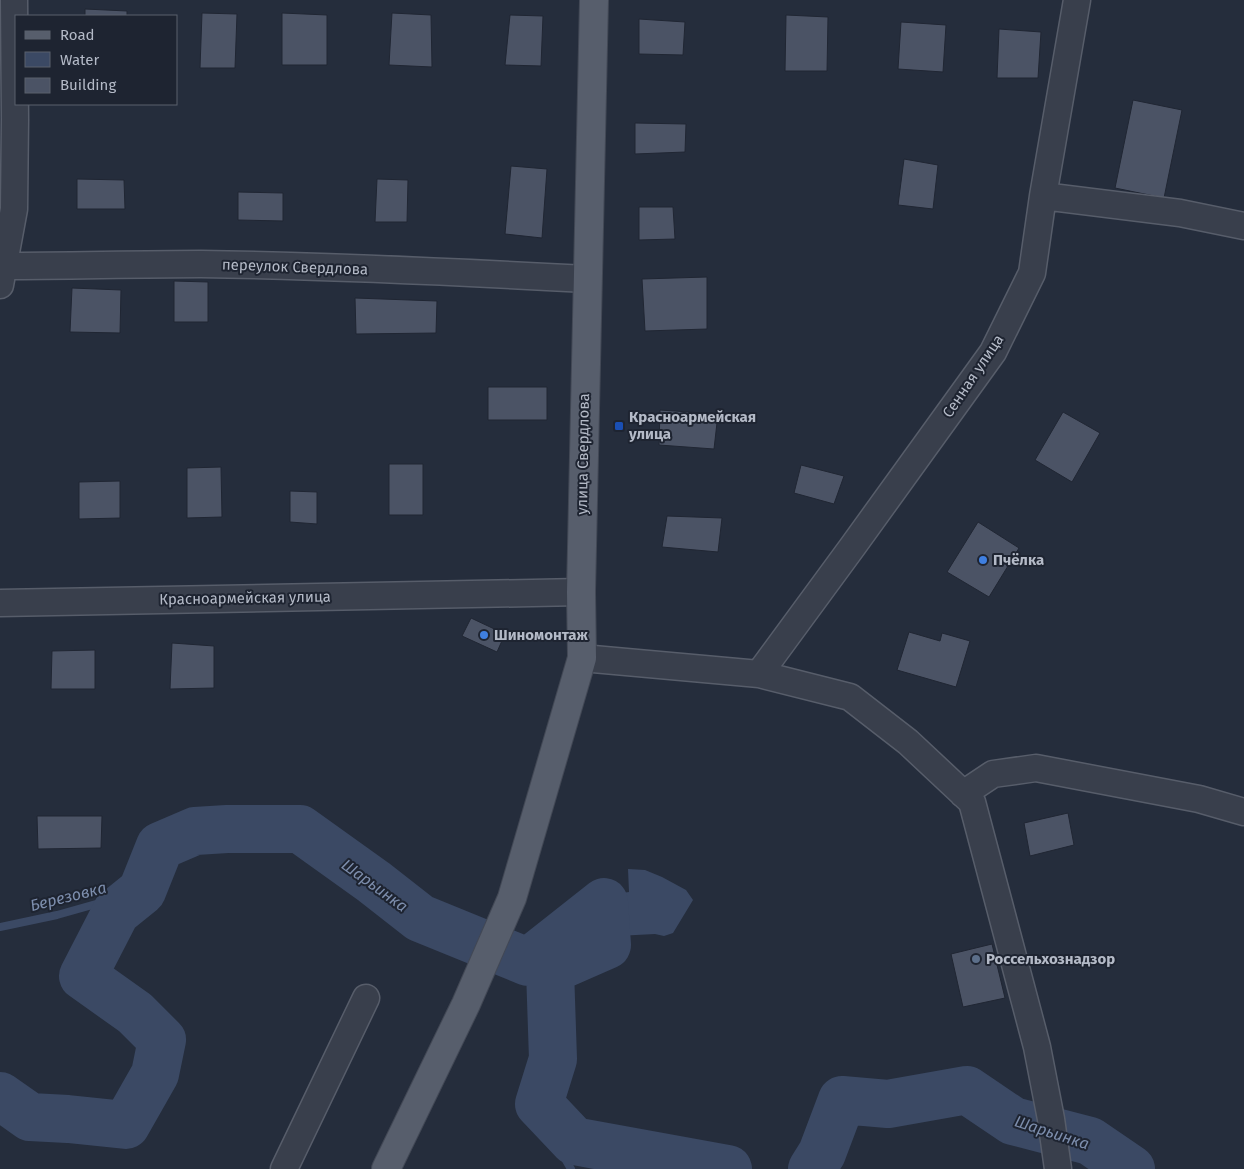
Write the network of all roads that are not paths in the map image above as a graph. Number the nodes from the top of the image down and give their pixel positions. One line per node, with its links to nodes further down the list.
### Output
1 (14, 0): 6 (street)
2 (594, 0): 7 (main road, улица Свердлова)
3 (1077, 0): 4 (street, Сенная улица)
4 (1043, 196): 5 (street); 11 (street, Сенная улица)
5 (1244, 226)
6 (2, 275): 7 (street, переулок Свердлова)
7 (587, 279): 8 (main road, улица Свердлова)
8 (580, 592): 9 (street, Красноармейская улица); 10 (main road, улица Свердлова)
9 (0, 603)
10 (582, 658): 11 (street); 17 (main road, улица Свердлова)
11 (759, 674): 12 (street)
12 (963, 794): 13 (street); 15 (street)
13 (1244, 812)
14 (366, 998): 16 (street)
15 (1057, 1162)
16 (284, 1169)
17 (386, 1169)

